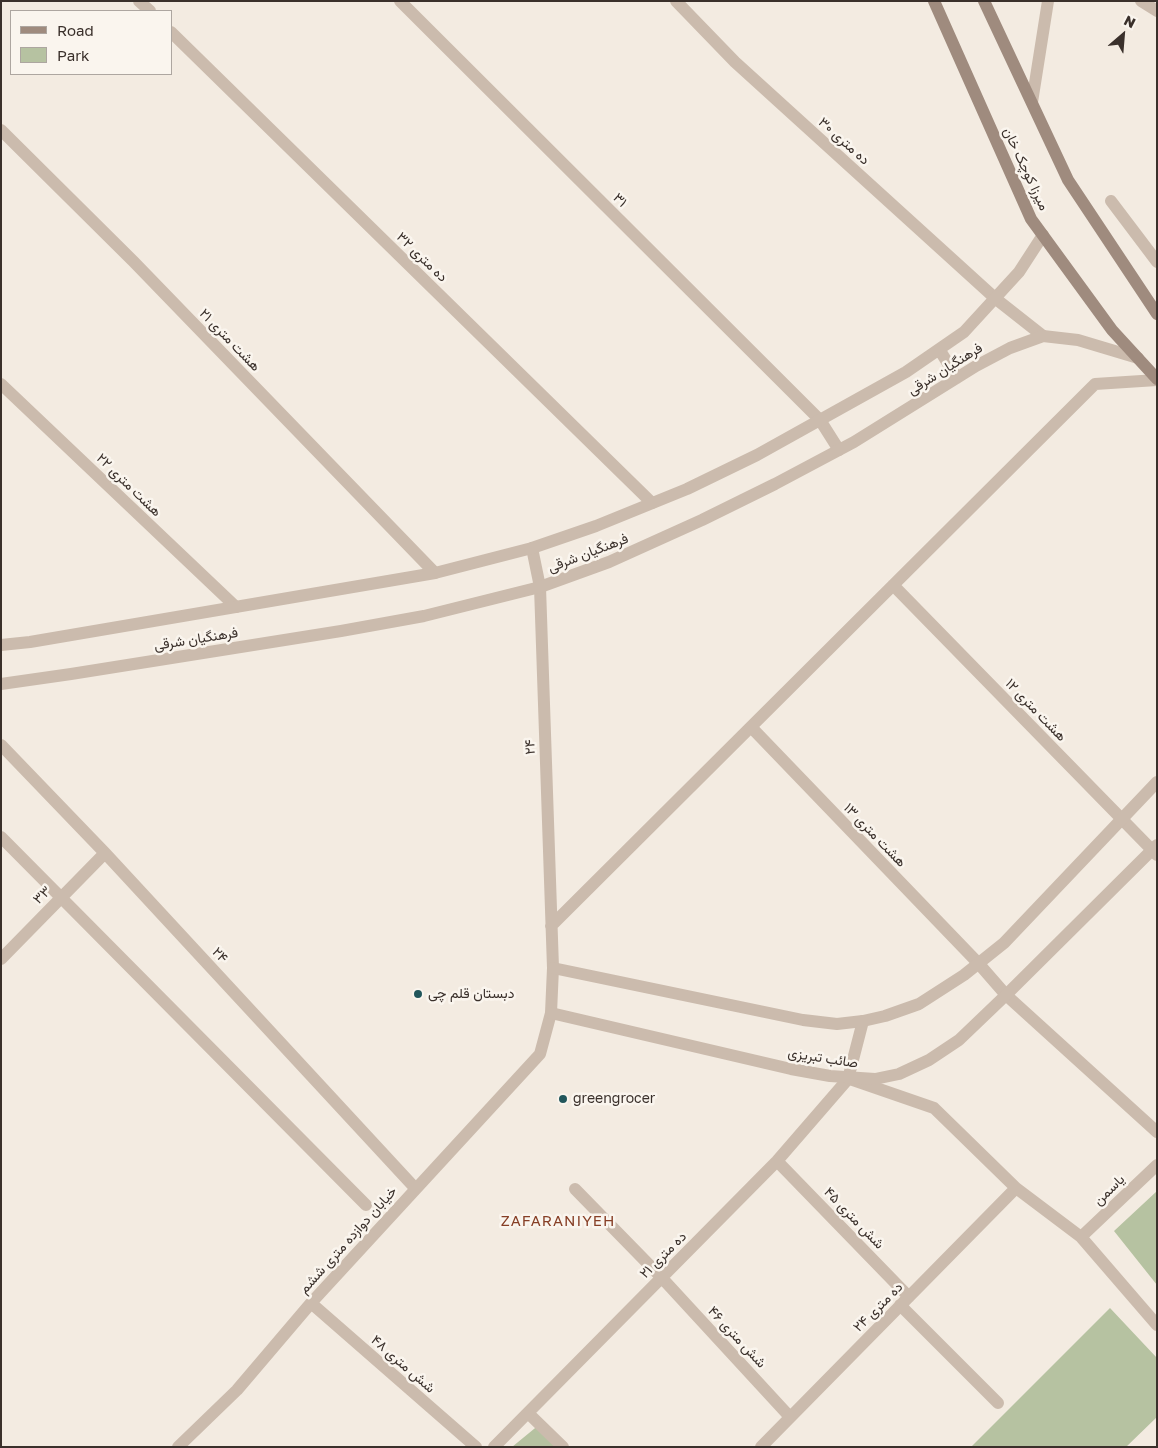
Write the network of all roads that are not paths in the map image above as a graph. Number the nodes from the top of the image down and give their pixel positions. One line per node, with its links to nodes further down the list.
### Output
1 (139, 1): 8 (street)
2 (400, 1): 26 (street, ۳۱)
3 (676, 1): 18 (street, ده متری ۳۰)
4 (934, 1): 14 (main road, میرزا کوچک خان)
5 (984, 1): 11 (main road)
6 (1048, 1): 11 (street)
7 (1141, 1): 9 (street)
8 (149, 10)
9 (1157, 11)
10 (172, 33): 28 (street, ده متری ۳۲)
11 (1032, 102): 19 (main road)
12 (1, 130): 30 (street, هشت متری ۲۱)
13 (1111, 201): 15 (street)
14 (1043, 234): 18 (street, فرهنگیان شرقی); 22 (main road, میرزا کوچک خان)
15 (1142, 243): 16 (street); 17 (street)
16 (1157, 252)
17 (1157, 262)
18 (996, 299): 20 (street, ده متری ۳۰); 21 (street, فرهنگیان شرقی)
19 (1157, 314)
20 (1043, 336): 22 (street, فرهنگیان شرقی); 23 (street, فرهنگیان شرقی)
21 (939, 349): 23 (street); 26 (street, فرهنگیان شرقی)
22 (1138, 358): 24 (main road, میرزا کوچک خان)
23 (958, 378): 27 (street, فرهنگیان شرقی)
24 (1157, 379): 31 (street)
25 (1, 384): 33 (street, هشت متری ۲۲)
26 (820, 420): 27 (street, ۳۱); 28 (street, فرهنگیان شرقی)
27 (839, 450): 32 (street, فرهنگیان شرقی)
28 (652, 504): 29 (street, فرهنگیان شرقی)
29 (532, 548): 30 (street, فرهنگیان شرقی); 32 (street, ۲۴)
30 (435, 573): 33 (street, فرهنگیان شرقی)
31 (893, 585): 36 (street); 39 (street, هشت متری ۱۲)
32 (540, 587): 35 (street, فرهنگیان شرقی); 44 (street, ۲۴)
33 (236, 607): 34 (street, فرهنگیان شرقی)
34 (1, 645)
35 (1, 684)
36 (751, 727): 44 (street); 46 (street, هشت متری ۱۳)
37 (1, 745): 42 (street, ۲۴)
38 (1157, 782): 39 (street)
39 (1122, 819): 41 (street, هشت متری ۱۲); 46 (street)
40 (1, 837): 43 (street)
41 (1155, 850): 48 (street, صائب تبریزی)
42 (105, 853): 43 (street, ۳۳); 56 (street, ۲۴)
43 (62, 898): 45 (street, ۳۳); 59 (street)
44 (551, 926): 47 (street, ۲۴)
45 (1, 959)
46 (978, 964): 48 (street, هشت متری ۱۳); 50 (street)
47 (553, 968): 49 (street, ۲۴); 50 (street)
48 (1006, 995): 52 (street, صائب تبریزی); 53 (street)
49 (551, 1013): 51 (street, ۲۴); 52 (street, صائب تبریزی)
50 (863, 1021): 52 (street)
51 (540, 1054): 56 (street, خیابان دوازده متری ششم)
52 (848, 1079): 54 (street, ده متری ۲۱); 57 (street)
53 (1157, 1132)
54 (777, 1161): 61 (street, ده متری ۲۱); 62 (street, شش متری ۴۵)
55 (1157, 1165): 60 (street, یاسمن)
56 (415, 1188): 63 (street, خیابان دوازده متری ششم)
57 (1016, 1188): 60 (street); 62 (street, ده متری ۲۴)
58 (575, 1189): 61 (street, شش متری ۴۶)
59 (366, 1205)
60 (1081, 1238): 64 (street)
61 (662, 1278): 66 (street, ده متری ۲۱); 67 (street, شش متری ۴۶)
62 (904, 1301): 65 (street, شش متری ۴۵); 67 (street, ده متری ۲۴)
63 (311, 1303): 69 (street, خیابان دوازده متری ششم); 70 (street, شش متری ۴۸)
64 (1157, 1325)
65 (998, 1404)
66 (528, 1413): 71 (street, ده متری ۲۱); 72 (street)
67 (790, 1417): 68 (street, ده متری ۲۴)
68 (768, 1444)
69 (178, 1447)
70 (476, 1447)
71 (494, 1447)
72 (563, 1447)

